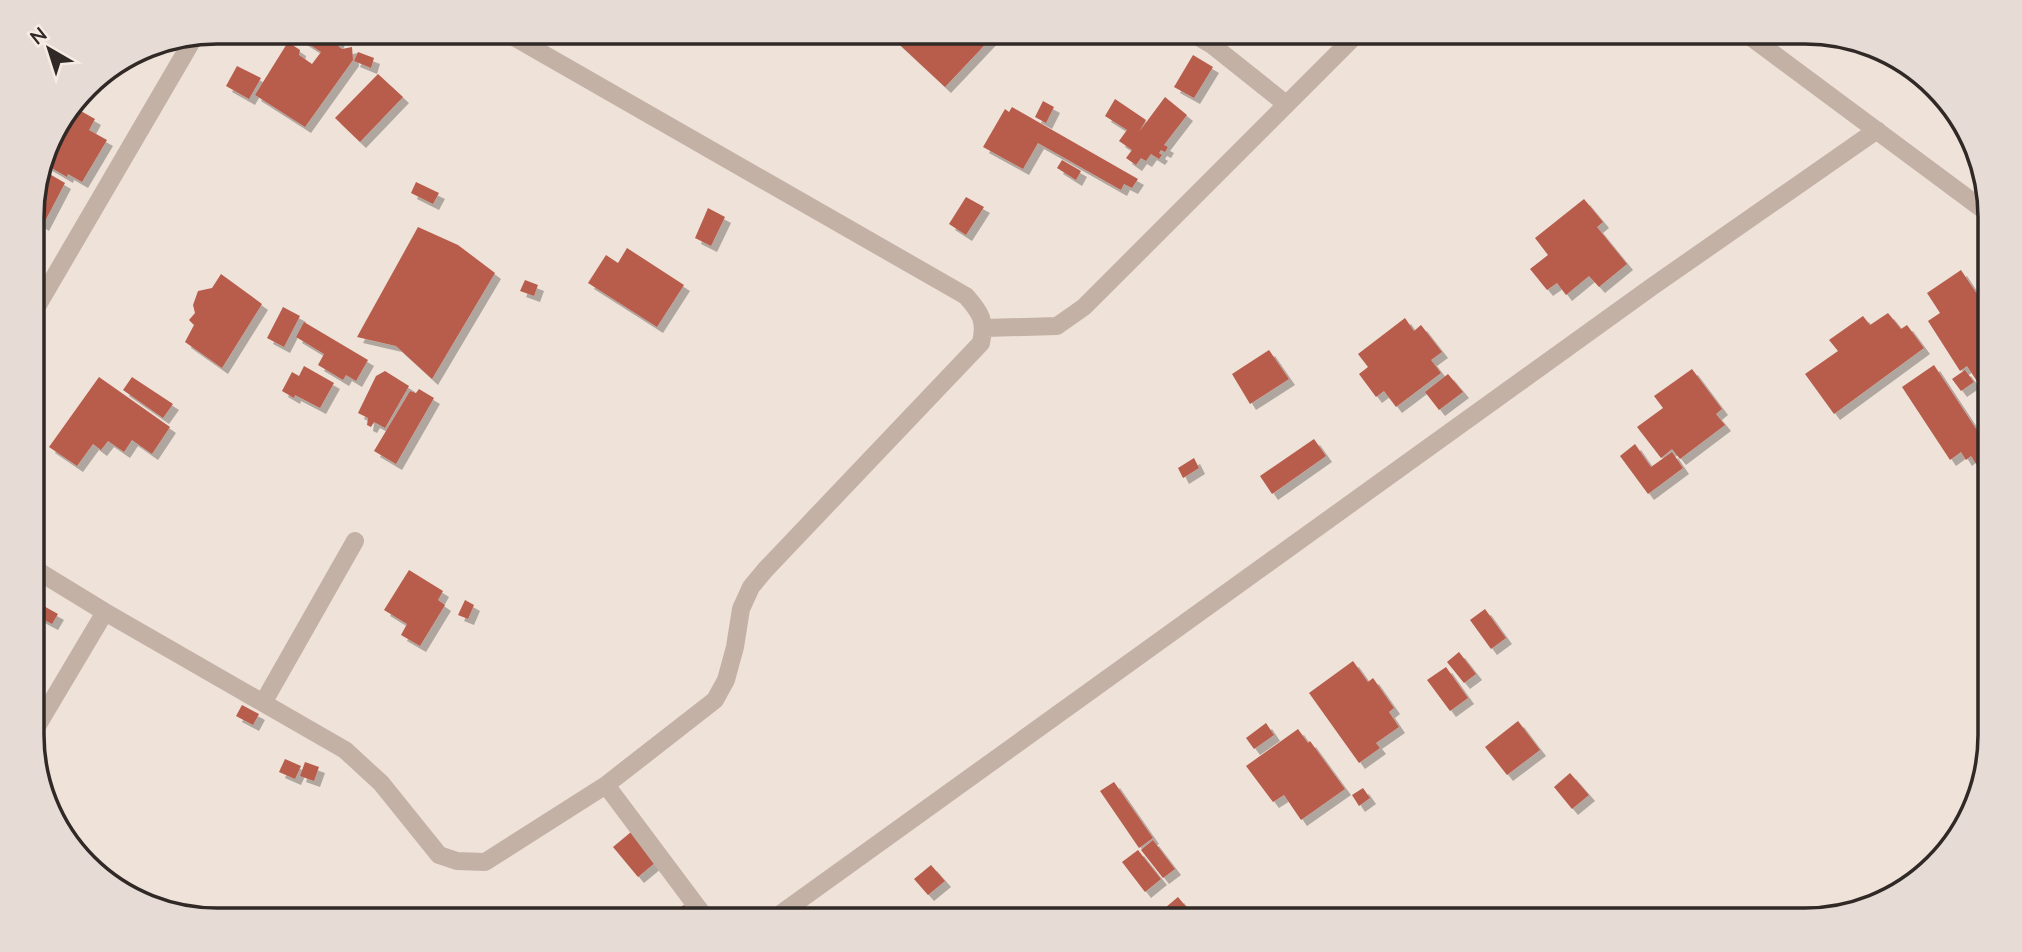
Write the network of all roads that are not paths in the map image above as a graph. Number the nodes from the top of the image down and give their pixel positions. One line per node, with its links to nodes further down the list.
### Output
1 (526, 44): 10 (street)
2 (1210, 44): 6 (street)
3 (1347, 44): 6 (street)
4 (1760, 44): 7 (street)
5 (189, 46): 9 (street)
6 (1286, 104): 10 (street)
7 (1877, 130): 8 (street); 18 (street)
8 (1977, 205)
9 (44, 294)
10 (985, 328): 16 (street)
11 (355, 541): 14 (street)
12 (44, 575): 13 (street)
13 (105, 612): 14 (street); 15 (street)
14 (263, 703): 16 (street)
15 (44, 715)
16 (606, 785): 17 (street)
17 (698, 908)
18 (789, 908)

